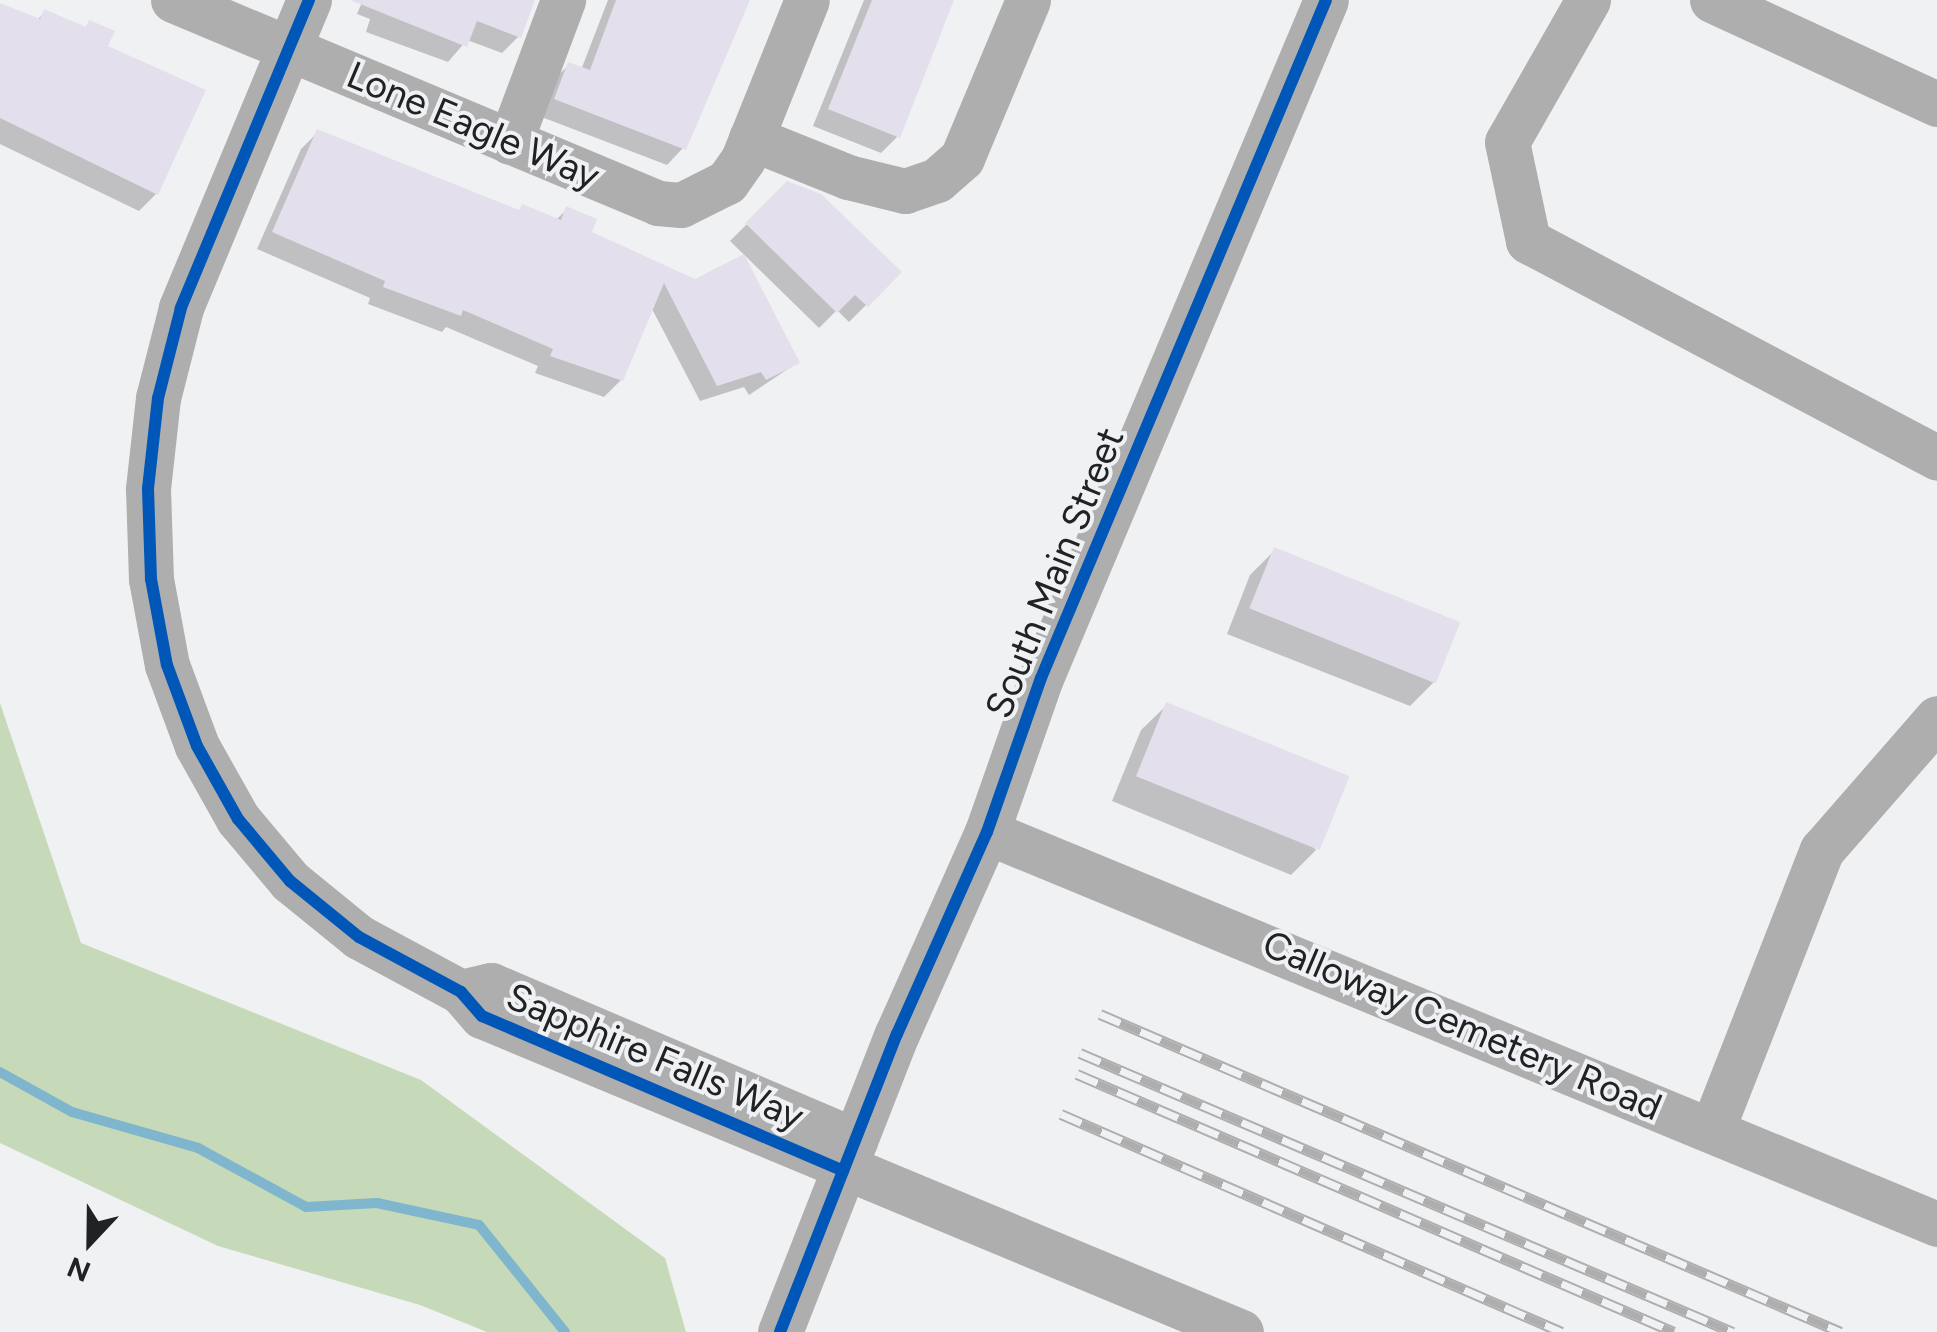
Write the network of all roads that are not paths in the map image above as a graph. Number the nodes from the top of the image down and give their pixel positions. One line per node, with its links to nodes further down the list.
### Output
1 (173, 0): 9 (street, Lone Eagle Way)
2 (309, 0): 9 (street, Sapphire Falls Way)
3 (563, 0): 12 (street)
4 (807, 0): 11 (street, Lone Eagle Way)
5 (1028, 0): 11 (street)
6 (1326, 0): 15 (street, South Main Street)
7 (1588, 0): 13 (street)
8 (1712, 0): 10 (street)
9 (290, 49): 12 (street, Lone Eagle Way); 17 (street, Sapphire Falls Way)
10 (1937, 104)
11 (751, 138): 12 (street, Lone Eagle Way)
12 (510, 142)
13 (1937, 458)
14 (1937, 718): 16 (street)
15 (986, 832): 16 (street, Calloway Cemetery Road); 17 (street, South Main Street)
16 (1712, 1130): 18 (street, Calloway Cemetery Road)
17 (849, 1155): 19 (street, South Main Street); 20 (street, Sapphire Falls Way)
18 (1937, 1224)
19 (780, 1332)
20 (1241, 1332)

